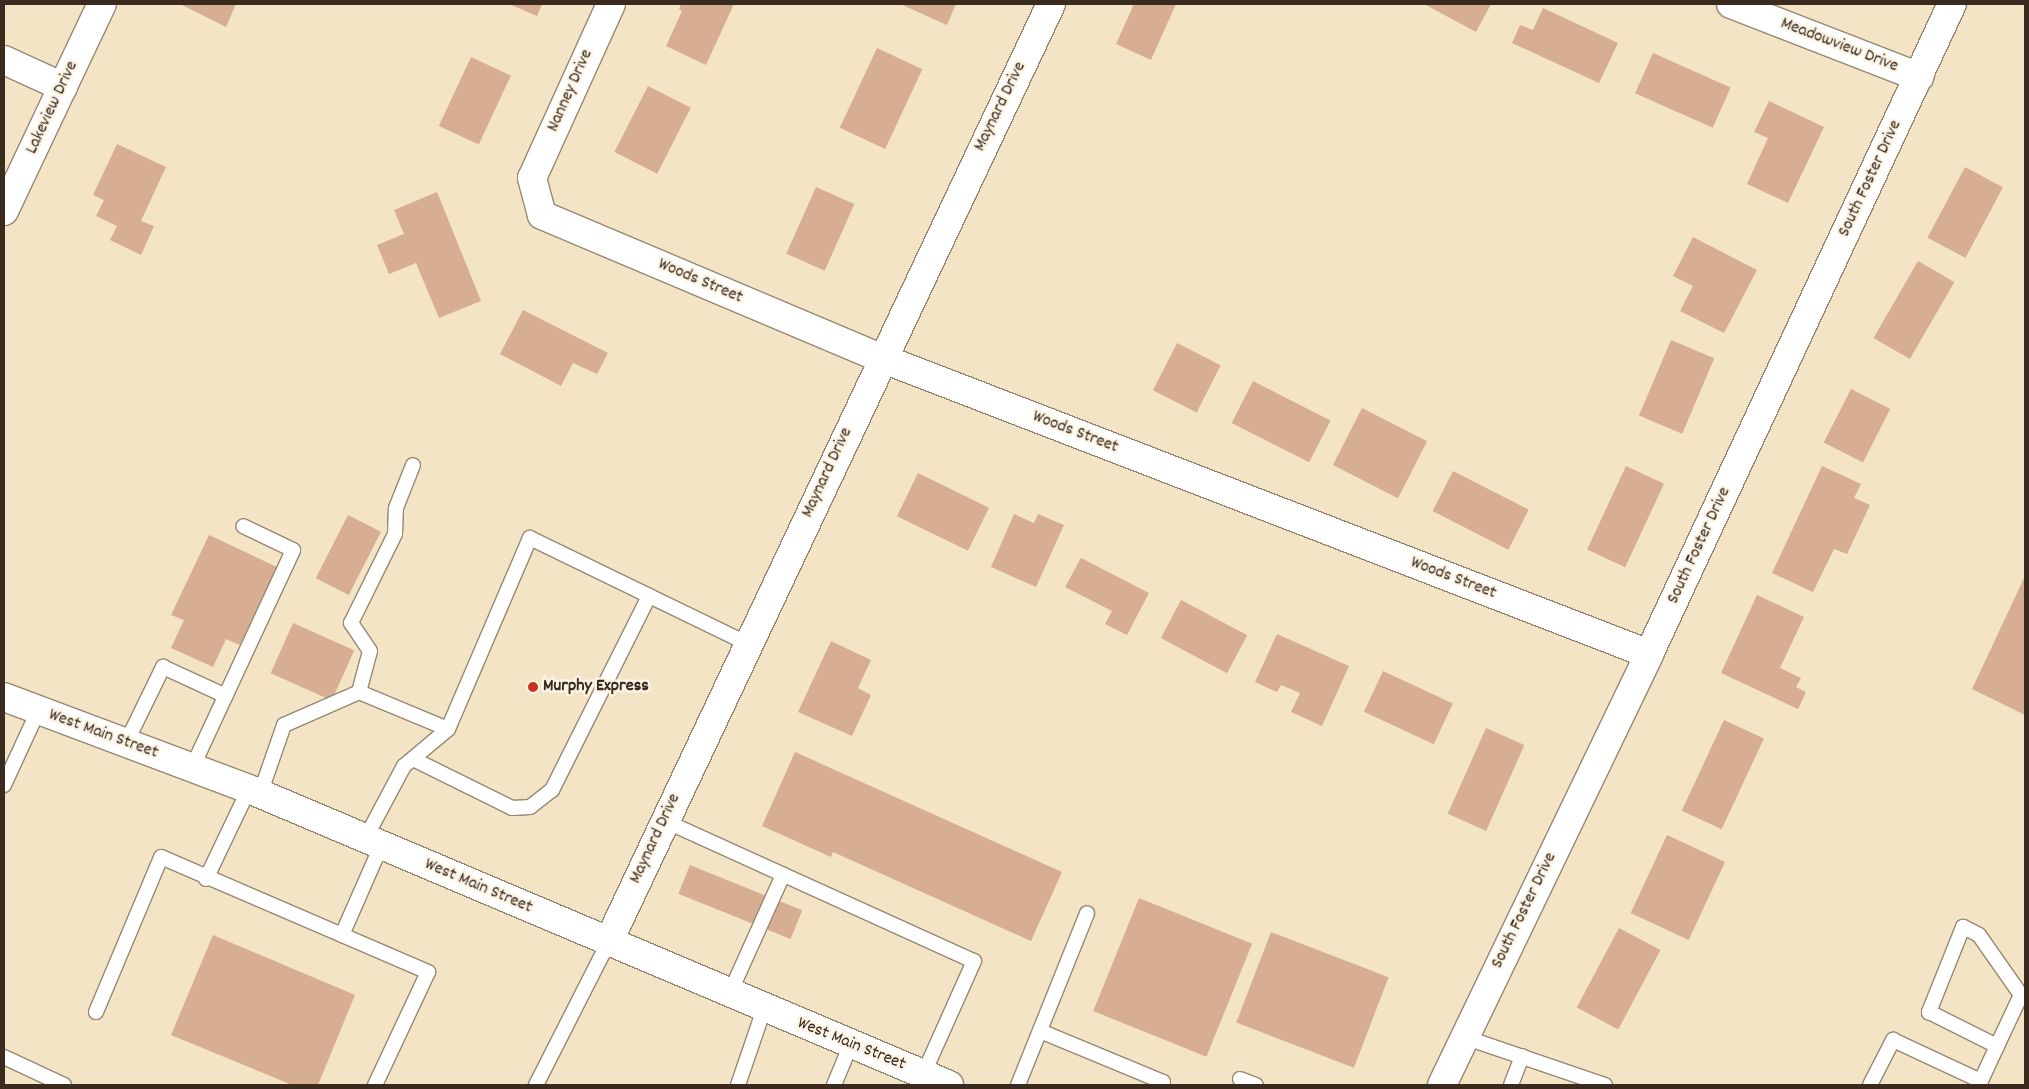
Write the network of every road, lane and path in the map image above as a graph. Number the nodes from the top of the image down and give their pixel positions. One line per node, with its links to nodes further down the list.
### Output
1 (102, 4): 8 (street, Lakeview Drive)
2 (611, 4): 9 (street, Nanney Drive)
3 (1051, 4): 11 (street, Maynard Drive)
4 (1731, 4): 7 (street, Meadowview Drive)
5 (1952, 4): 7 (street, South Foster Drive)
6 (4, 60): 8 (street)
7 (1918, 77): 16 (street, South Foster Drive)
8 (63, 87): 10 (street, Lakeview Drive)
9 (532, 178): 11 (street, Woods Street)
10 (4, 211)
11 (881, 358): 15 (street, Maynard Drive); 16 (street, Woods Street)
12 (413, 465): 17 (lane)
13 (243, 526): 18 (lane)
14 (649, 596): 15 (lane); 21 (lane); 23 (lane)
15 (748, 644): 27 (street, Maynard Drive)
16 (1649, 654): 38 (street, South Foster Drive)
17 (358, 692): 21 (lane); 26 (lane)
18 (226, 696): 22 (lane); 24 (lane)
19 (4, 697): 20 (street, West Main Street)
20 (38, 711): 22 (street, West Main Street); 25 (lane)
21 (448, 729): 23 (lane)
22 (126, 744): 24 (street, West Main Street)
23 (413, 759): 28 (lane)
24 (192, 768): 26 (street, West Main Street)
25 (4, 785)
26 (254, 791): 28 (street, West Main Street); 30 (lane)
27 (665, 821): 29 (lane); 33 (street, Maynard Drive)
28 (373, 842): 32 (lane); 33 (street, West Main Street)
29 (783, 875): 34 (lane); 43 (lane)
30 (206, 879): 32 (lane); 36 (lane)
31 (1087, 913): 37 (lane)
32 (342, 935): 47 (lane)
33 (608, 943): 34 (street, West Main Street); 48 (lane)
34 (729, 995): 35 (street, West Main Street)
35 (764, 1009): 39 (street, West Main Street); 49 (lane)
36 (96, 1012)
37 (1040, 1031): 52 (lane); 53 (lane)
38 (1464, 1037): 41 (lane); 55 (street, South Foster Drive)
39 (852, 1044): 43 (street, West Main Street); 50 (lane)
40 (1997, 1046): 40 (lane); 45 (lane)
41 (1522, 1056): 56 (lane); 57 (lane)
42 (4, 1057): 46 (lane)
43 (923, 1074): 51 (street, West Main Street)
44 (1240, 1079): 54 (lane)
45 (1980, 1083): 58 (lane)
46 (64, 1085)
47 (375, 1085)
48 (536, 1085)
49 (738, 1085)
50 (834, 1085)
51 (949, 1085)
52 (1018, 1085)
53 (1162, 1085)
54 (1256, 1085)
55 (1442, 1085)
56 (1512, 1085)
57 (1605, 1085)
58 (1870, 1085)

